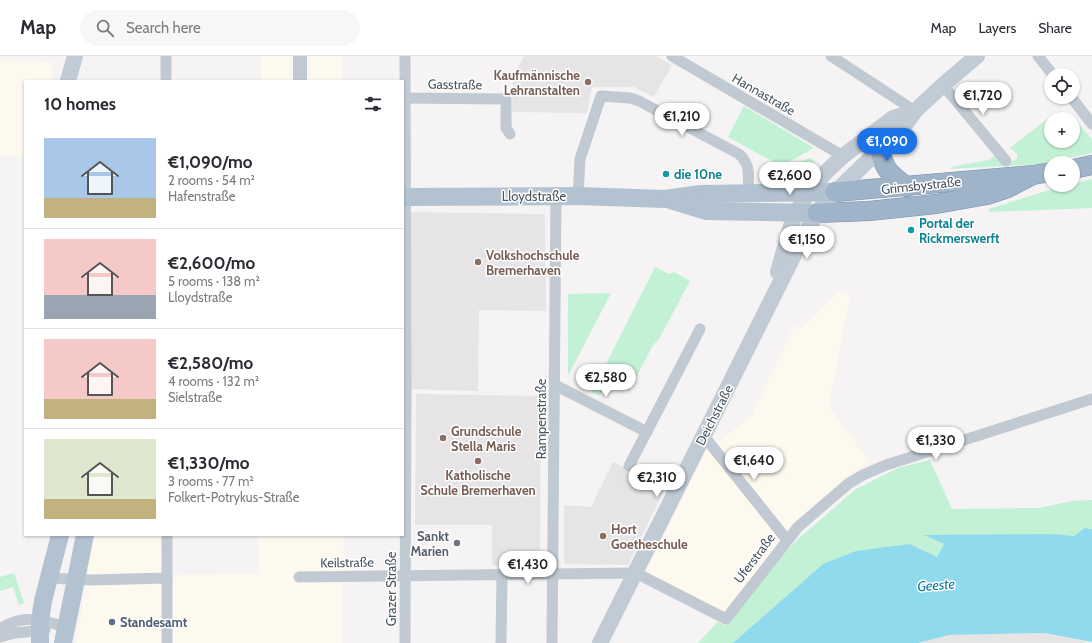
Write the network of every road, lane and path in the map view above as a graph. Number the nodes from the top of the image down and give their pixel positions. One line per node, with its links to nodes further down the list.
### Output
1 (76, 56): 10 (main road); 11 (main road)
2 (166, 56): 12 (street)
3 (300, 56): 13 (street)
4 (405, 56): 15 (street, Grazer Straße)
5 (674, 56): 21 (street, Hannastraße)
6 (831, 56): 17 (street)
7 (1038, 56): 9 (street)
8 (969, 58): 14 (main road, Deichstraße)
9 (1047, 68)
10 (68, 80)
11 (80, 80)
12 (166, 80)
13 (300, 80)
14 (942, 85): 17 (main road, Deichstraße); 22 (street)
15 (404, 98): 19 (street, Gasstraße); 31 (street, Grazer Straße)
16 (1076, 104): 18 (street)
17 (915, 111): 20 (main road, Deichstraße); 21 (main road, Deichstraße)
18 (1092, 124)
19 (510, 134)
20 (880, 150): 26 (highway); 27 (main road, Deichstraße)
21 (843, 156): 28 (main road, Deichstraße)
22 (1006, 161)
23 (1092, 166): 24 (highway)
24 (1080, 168)
25 (1042, 174): 26 (highway, Grimsbystraße); 33 (highway, Grimsbystraße)
26 (907, 187): 27 (highway, Grimsbystraße)
27 (835, 192): 28 (main road, Grimsbystraße); 33 (main road, Deichstraße)
28 (808, 193): 32 (main road, Lloydstraße); 34 (main road, Deichstraße)
29 (556, 196): 30 (main road, Lloydstraße); 31 (main road, Lloydstraße); 37 (street, Rampenstraße)
30 (578, 196): 32 (main road, Lloydstraße); 32 (street)
31 (404, 197): 49 (street, Grazer Straße)
32 (749, 203): 34 (main road)
33 (816, 213): 34 (main road); 35 (main road, Deichstraße)
34 (796, 214): 35 (main road, Deichstraße)
35 (774, 295): 40 (main road, Deichstraße)
36 (700, 329): 39 (street)
37 (555, 385): 39 (street); 48 (street, Rampenstraße)
38 (1092, 399): 45 (street)
39 (646, 432): 41 (street)
40 (704, 436): 45 (street, Uferstraße); 46 (main road, Deichstraße)
41 (629, 466)
42 (60, 536): 51 (main road)
43 (85, 536): 53 (main road)
44 (167, 536): 52 (street)
45 (787, 540): 46 (street, Uferstraße)
46 (636, 573): 48 (street, Keilstraße); 62 (main road, Deichstraße)
47 (502, 574): 48 (street, Keilstraße); 49 (street, Keilstraße); 60 (street)
48 (554, 574): 61 (street, Rampenstraße)
49 (406, 575): 50 (street, Keilstraße); 59 (street, Grazer Straße)
50 (299, 577)
51 (48, 578): 53 (street); 55 (main road)
52 (167, 578): 53 (street); 58 (street)
53 (76, 580): 56 (main road)
54 (0, 629): 55 (street)
55 (40, 632): 56 (street); 57 (street)
56 (65, 635)
57 (0, 638)
58 (167, 643)
59 (405, 643)
60 (501, 643)
61 (552, 643)
62 (600, 643)

